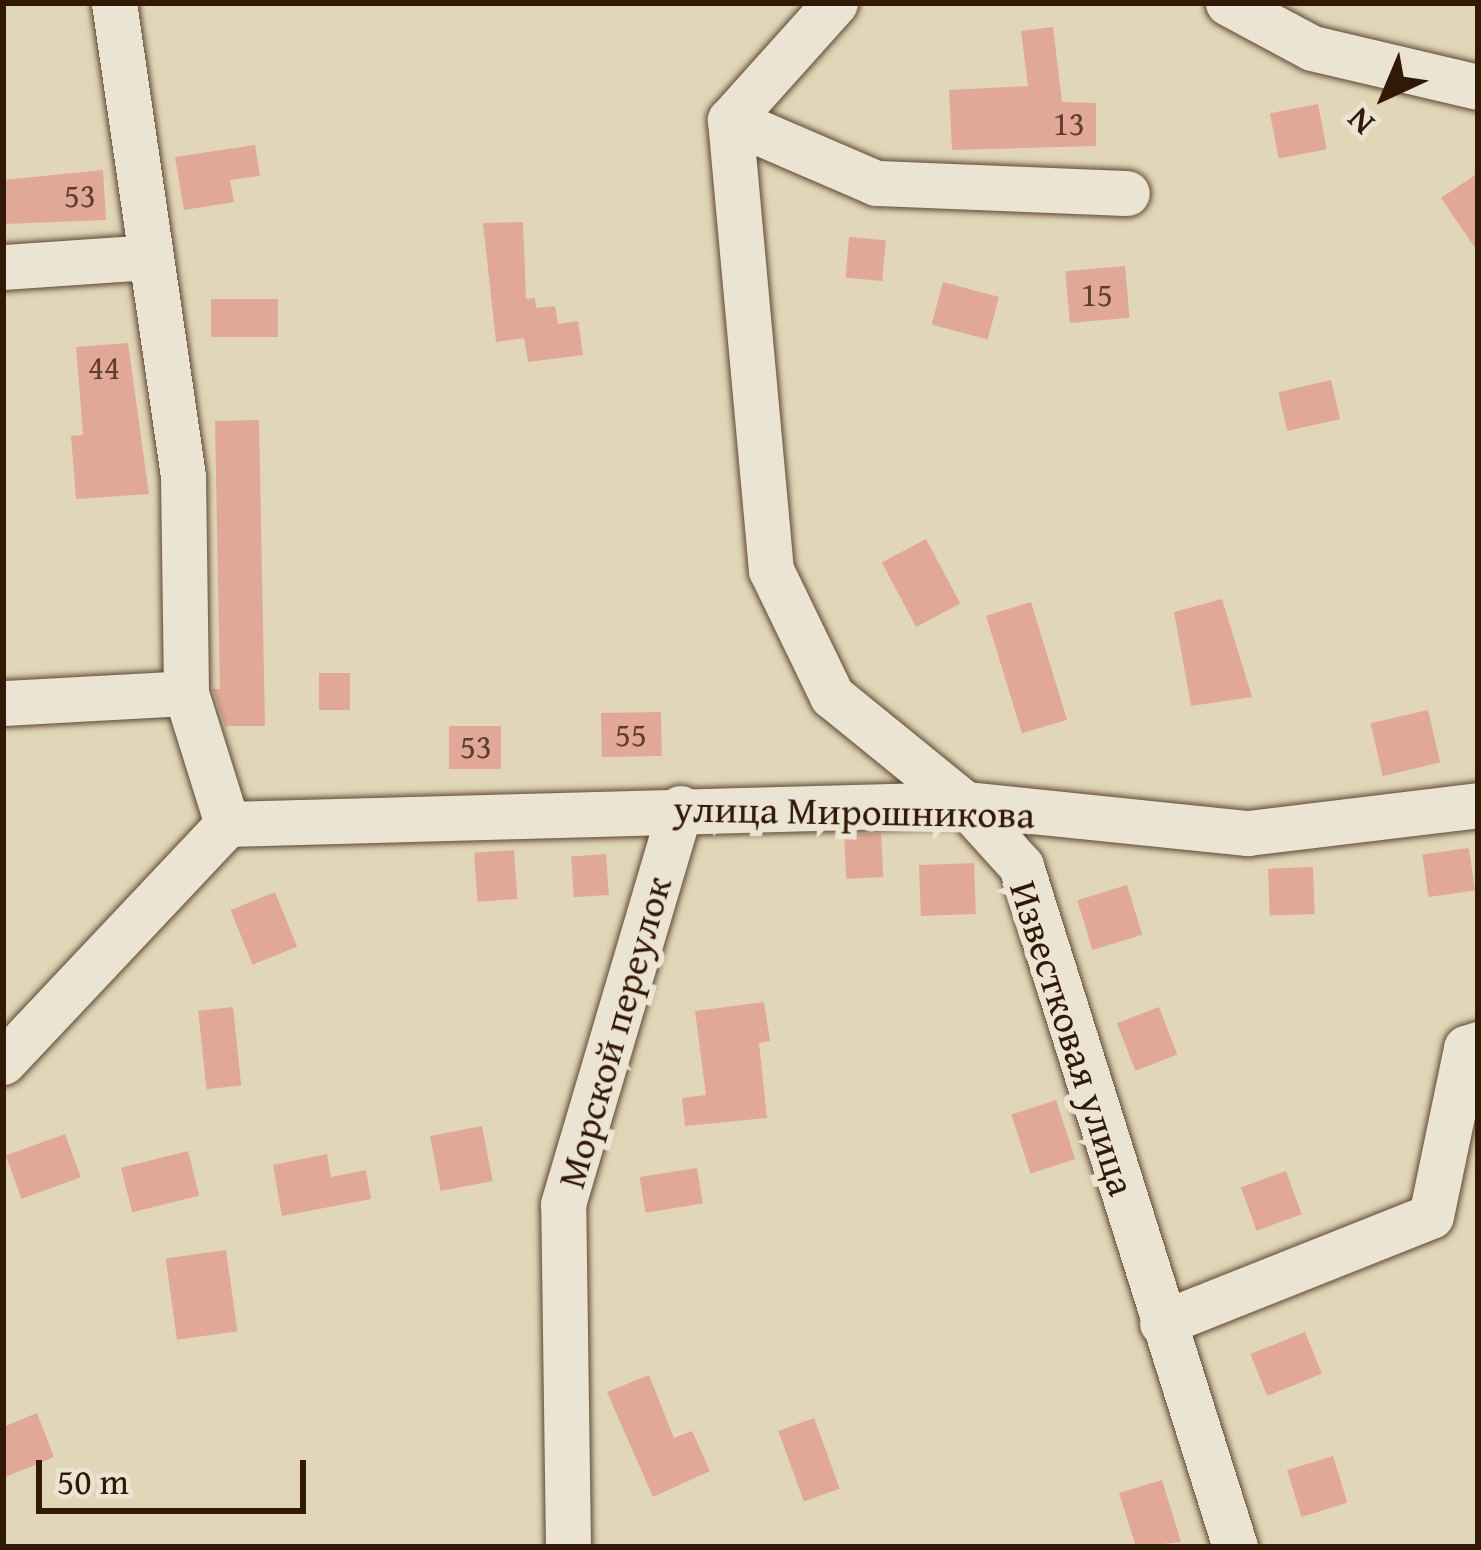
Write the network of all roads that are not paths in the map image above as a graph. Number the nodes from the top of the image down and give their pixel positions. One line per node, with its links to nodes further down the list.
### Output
1 (113, 3): 7 (street)
2 (835, 3): 5 (street)
3 (1228, 3): 4 (street)
4 (1478, 87)
5 (730, 120): 6 (street); 11 (street, Известковая улица)
6 (1126, 193)
7 (148, 257): 8 (street); 9 (street)
8 (3, 267)
9 (186, 693): 10 (street); 14 (street)
10 (3, 703)
11 (965, 804): 12 (street, улица Мирошникова); 13 (street, улица Мирошникова); 17 (street, Известковая улица)
12 (1478, 805)
13 (680, 808): 14 (street, улица Мирошникова); 18 (street, Морской переулок)
14 (227, 824): 16 (street)
15 (1478, 1044): 17 (street)
16 (3, 1062)
17 (1162, 1323): 19 (street, Известковая улица)
18 (568, 1547)
19 (1235, 1547)

